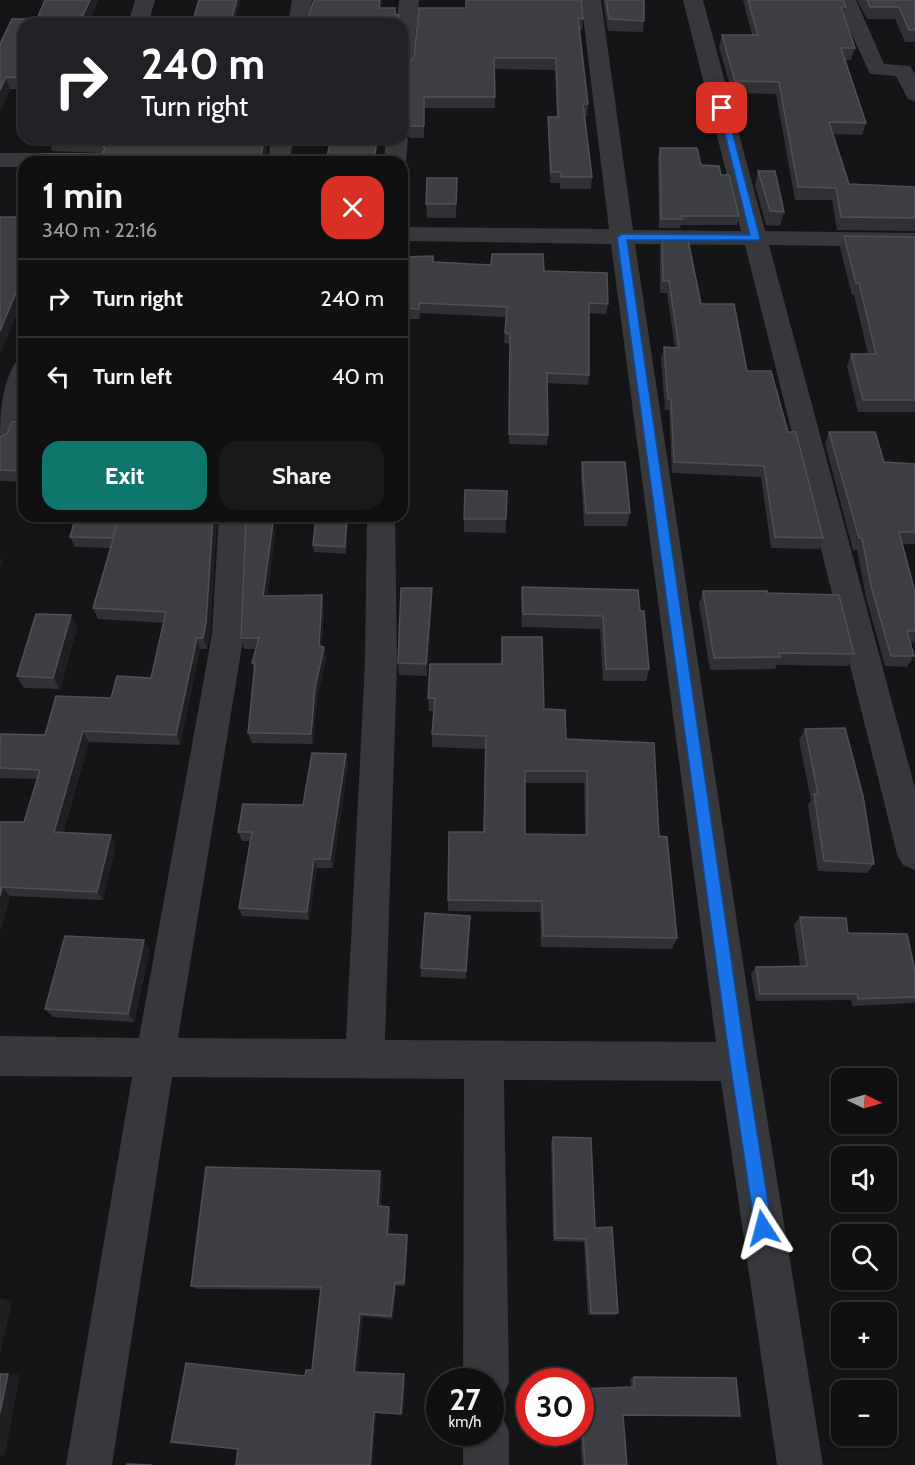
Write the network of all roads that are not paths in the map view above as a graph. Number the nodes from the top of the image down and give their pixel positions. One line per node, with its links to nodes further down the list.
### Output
1 (145, 0): 7 (street)
2 (302, 0): 8 (street)
3 (409, 0): 9 (street)
4 (591, 0): 14 (street)
5 (693, 0): 15 (street)
6 (846, 0): 10 (street)
7 (140, 18)
8 (299, 18)
9 (407, 18)
10 (915, 95)
11 (18, 159): 12 (street)
12 (0, 160)
13 (408, 234): 14 (street)
14 (622, 237): 15 (street); 26 (street)
15 (756, 238): 16 (street); 21 (street)
16 (915, 240)
17 (18, 386): 18 (street)
18 (0, 438)
19 (233, 522): 23 (street)
20 (381, 522): 24 (street)
21 (915, 854)
22 (0, 1056): 23 (street)
23 (155, 1057): 24 (street); 29 (street)
24 (365, 1059): 25 (street)
25 (484, 1060): 26 (street); 27 (street)
26 (738, 1062): 31 (street)
27 (486, 1368)
28 (486, 1446): 30 (street)
29 (89, 1465)
30 (486, 1465)
31 (800, 1465)

